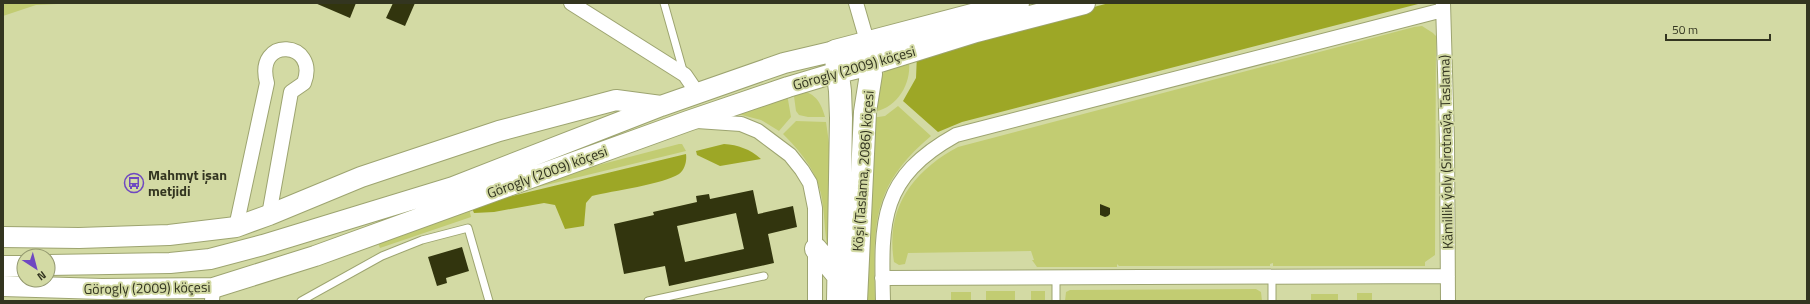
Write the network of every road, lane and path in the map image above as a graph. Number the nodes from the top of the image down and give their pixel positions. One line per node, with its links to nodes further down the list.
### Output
1 (571, 3): 11 (street)
2 (664, 3): 11 (lane)
3 (856, 3): 7 (street)
4 (1018, 3): 7 (main road, Görogly (2009) köçesi)
5 (1084, 3): 9 (main road, Görogly (2009) köçesi)
6 (1443, 6): 23 (street, Kämillik ýoly (Sirotnaýa, Taslama)); 26 (street)
7 (867, 41): 8 (main road, Görogly (2009) köçesi); 9 (main road, Köşi (Taslama, 2086) köçesi)
8 (835, 51): 10 (main road, Köşi (Taslama, 2086) köçesi); 12 (main road, Görogly (2009) köçesi)
9 (870, 64): 10 (main road, Görogly (2009) köçesi); 35 (main road, Köşi (Taslama, 2086) köçesi)
10 (838, 72): 14 (main road, Görogly (2009) köçesi); 24 (main road, Köşi (Taslama, 2086) köçesi)
11 (685, 75): 12 (street)
12 (698, 94): 13 (main road, Görogly (2009) köçesi)
13 (661, 106): 15 (main road); 21 (main road, Görogly (2009) köçesi)
14 (688, 121): 18 (street); 29 (main road, Görogly (2009) köçesi)
15 (269, 215): 16 (main road); 16 (street)
16 (236, 226): 17 (main road)
17 (3, 237)
18 (816, 249): 24 (main road); 33 (street)
19 (3, 266): 20 (main road)
20 (16, 266)
21 (56, 266)
22 (764, 276): 32 (lane)
23 (1448, 276): 25 (street); 39 (street, Kämillik ýoly (Sirotnaýa, Taslama))
24 (838, 277): 34 (main road, Köşi (Taslama, 2086) köçesi)
25 (1272, 277): 27 (street); 38 (lane)
26 (882, 278): 27 (street); 36 (street)
27 (1056, 278): 37 (lane)
28 (3, 286): 29 (main road, Görogly (2009) köçesi)
29 (213, 295)
30 (301, 301): 31 (lane)
31 (489, 301)
32 (648, 301)
33 (815, 301)
34 (838, 301)
35 (856, 301)
36 (883, 301)
37 (1056, 301)
38 (1272, 301)
39 (1448, 301)

